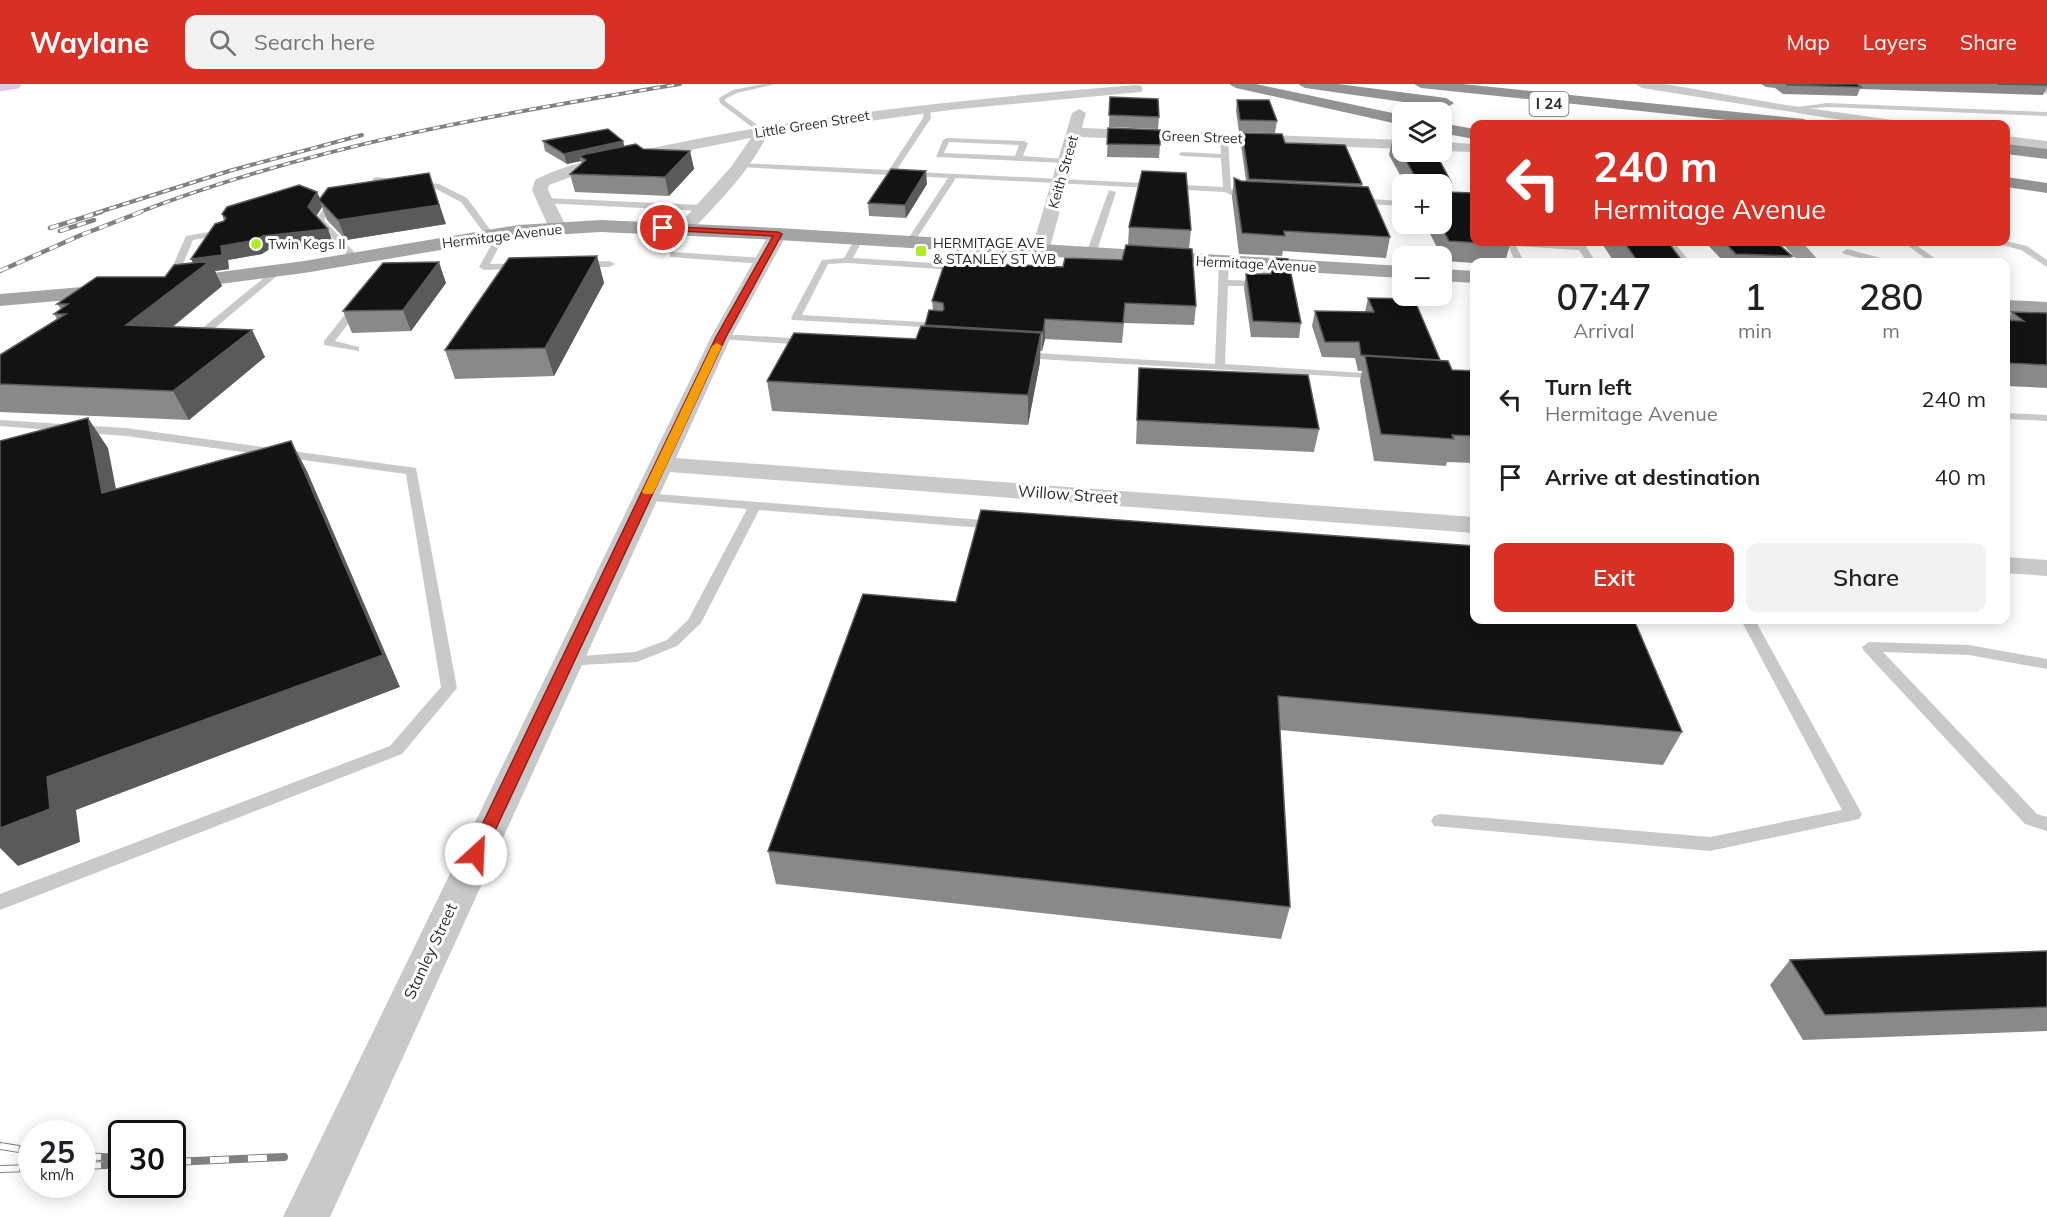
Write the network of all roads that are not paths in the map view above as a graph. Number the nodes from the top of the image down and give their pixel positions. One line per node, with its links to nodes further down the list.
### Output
1 (773, 84): 20 (lane)
2 (1236, 84): 15 (highway)
3 (1305, 84): 11 (highway)
4 (1399, 84): 16 (highway, I 24)
5 (1421, 84): 17 (highway)
6 (1642, 84): 13 (street)
7 (2033, 84): 9 (lane)
8 (1136, 89): 10 (street, Little Green Street)
9 (2047, 92)
10 (1085, 93): 12 (street, Little Green Street); 21 (street, Keith Street)
11 (1461, 105)
12 (927, 107): 20 (street, Little Green Street); 37 (lane)
13 (1786, 109): 14 (lane); 18 (street)
14 (2047, 114)
15 (1392, 118)
16 (1669, 120)
17 (1766, 120)
18 (1864, 120)
19 (1452, 130): 22 (highway)
20 (761, 132): 35 (street); 48 (street, Little Green Street)
21 (1074, 132): 23 (street, Green Street); 34 (street, Keith Street)
22 (1470, 133)
23 (1224, 138): 25 (street, Green Street); 32 (lane)
24 (2010, 141): 26 (street)
25 (1392, 146)
26 (2047, 146)
27 (1452, 147): 28 (street)
28 (1470, 148)
29 (2010, 149): 31 (highway)
30 (1182, 154): 32 (lane)
31 (2047, 154)
32 (1225, 156): 44 (lane)
33 (1018, 158): 33 (lane); 34 (lane)
34 (1066, 160): 41 (street, Keith Street)
35 (740, 165): 37 (lane); 51 (street)
36 (2010, 168): 38 (highway)
37 (891, 173): 39 (lane)
38 (2047, 173)
39 (954, 176): 41 (lane); 58 (lane)
40 (376, 179): 55 (lane)
41 (1060, 180): 44 (lane); 65 (street, Keith Street)
42 (2010, 183): 43 (highway)
43 (2047, 188)
44 (1227, 190): 46 (lane)
45 (1112, 192): 67 (lane)
46 (1262, 197)
47 (334, 199): 69 (lane)
48 (545, 201): 51 (lane); 52 (street)
49 (1344, 201): 50 (lane)
50 (1392, 203)
51 (702, 208): 53 (street)
52 (558, 228): 53 (main road, Hermitage Avenue); 55 (main road, Hermitage Avenue)
53 (684, 229): 56 (main road, Hermitage Avenue)
54 (226, 232): 88 (lane)
55 (496, 234): 69 (main road, Hermitage Avenue); 82 (lane)
56 (778, 234): 57 (main road, Hermitage Avenue); 76 (street, Stanley Street)
57 (859, 239): 58 (main road, Hermitage Avenue); 75 (lane)
58 (910, 242): 60 (main road, Hermitage Avenue)
59 (2010, 245): 80 (lane)
60 (964, 246): 65 (main road, Hermitage Avenue); 75 (lane)
61 (1564, 246): 70 (lane)
62 (1673, 246): 71 (lane)
63 (1795, 246): 72 (main road)
64 (1913, 246): 74 (lane)
65 (1040, 251): 67 (main road, Hermitage Avenue)
66 (1847, 252): 73 (lane)
67 (1091, 254): 77 (main road, Hermitage Avenue)
68 (673, 255): 76 (lane)
69 (355, 258): 83 (main road, Hermitage Avenue)
70 (1589, 258)
71 (1683, 258)
72 (1806, 258)
73 (1870, 258)
74 (1929, 258)
75 (847, 260): 95 (lane)
76 (763, 261): 96 (street, Stanley Street)
77 (1224, 262): 79 (main road, Hermitage Avenue); 87 (lane)
78 (610, 264): 81 (lane)
79 (1267, 264): 84 (main road, Hermitage Avenue); 87 (lane)
80 (2047, 264)
81 (564, 265)
82 (530, 266)
83 (279, 270): 88 (main road, Hermitage Avenue); 97 (lane)
84 (1392, 271)
85 (1452, 276): 86 (main road)
86 (1470, 277)
87 (1223, 283): 101 (lane)
88 (170, 284): 90 (main road, Hermitage Avenue)
89 (368, 291): 99 (lane)
90 (96, 292): 91 (main road, Hermitage Avenue); 92 (lane)
91 (0, 300)
92 (78, 307)
93 (2010, 307): 94 (main road)
94 (2047, 309)
95 (939, 326)
96 (721, 337): 98 (lane); 108 (street, Stanley Street)
97 (193, 341)
98 (816, 343)
99 (355, 350)
100 (1006, 354): 101 (lane)
101 (1220, 367): 102 (lane)
102 (1394, 378)
103 (2010, 416): 104 (lane)
104 (2047, 418)
105 (0, 423): 106 (lane)
106 (78, 429): 107 (lane); 120 (lane)
107 (45, 438)
108 (661, 464): 109 (street, Stanley Street); 111 (street, Willow Street)
109 (645, 497): 110 (lane); 116 (street, Stanley Street)
110 (755, 506): 112 (lane); 116 (lane)
111 (1470, 525)
112 (1006, 526)
113 (2010, 565): 114 (street)
114 (2047, 568)
115 (1750, 624): 118 (lane)
116 (567, 662): 121 (street, Stanley Street)
117 (2047, 664): 119 (lane)
118 (1440, 821)
119 (2047, 824)
120 (0, 902)
121 (306, 1217)

